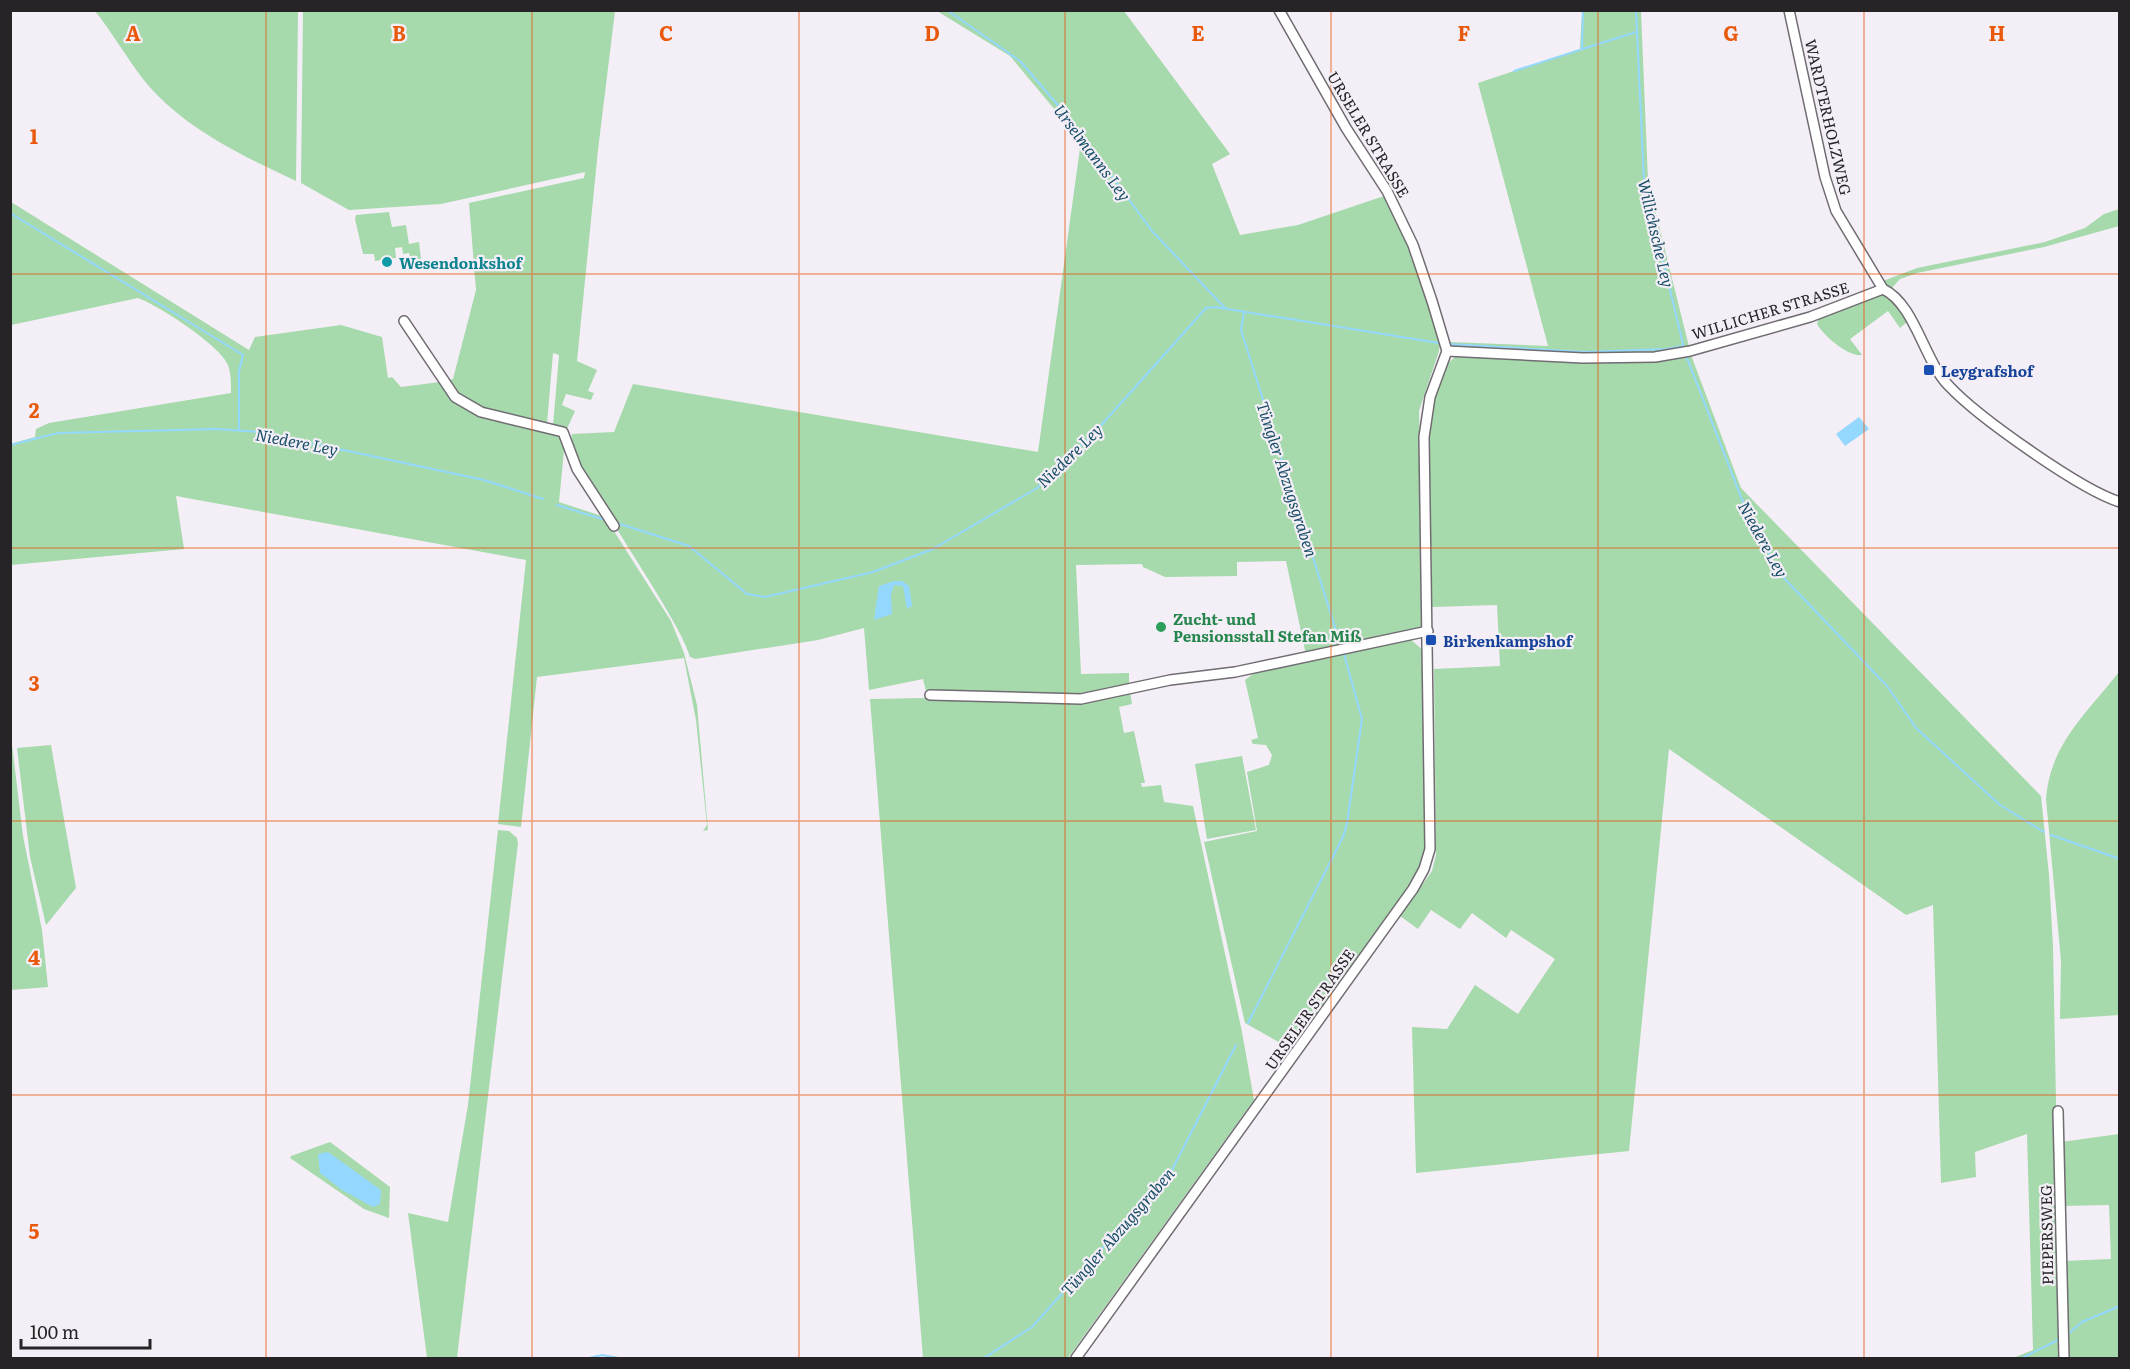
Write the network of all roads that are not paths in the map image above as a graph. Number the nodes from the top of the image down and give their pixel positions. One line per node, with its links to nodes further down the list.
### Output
1 (1279, 10): 5 (street, URSELER STRASSE)
2 (1789, 10): 3 (street, WARDTERHOLZWEG)
3 (1883, 289): 5 (street, WILLICHER STRASSE); 6 (street)
4 (404, 321): 7 (street)
5 (1447, 351): 8 (street, URSELER STRASSE)
6 (2120, 502)
7 (614, 526)
8 (1428, 631): 9 (street); 11 (street, URSELER STRASSE)
9 (930, 695)
10 (2058, 1111): 12 (street, PIEPERSWEG)
11 (1076, 1359)
12 (2064, 1359)

